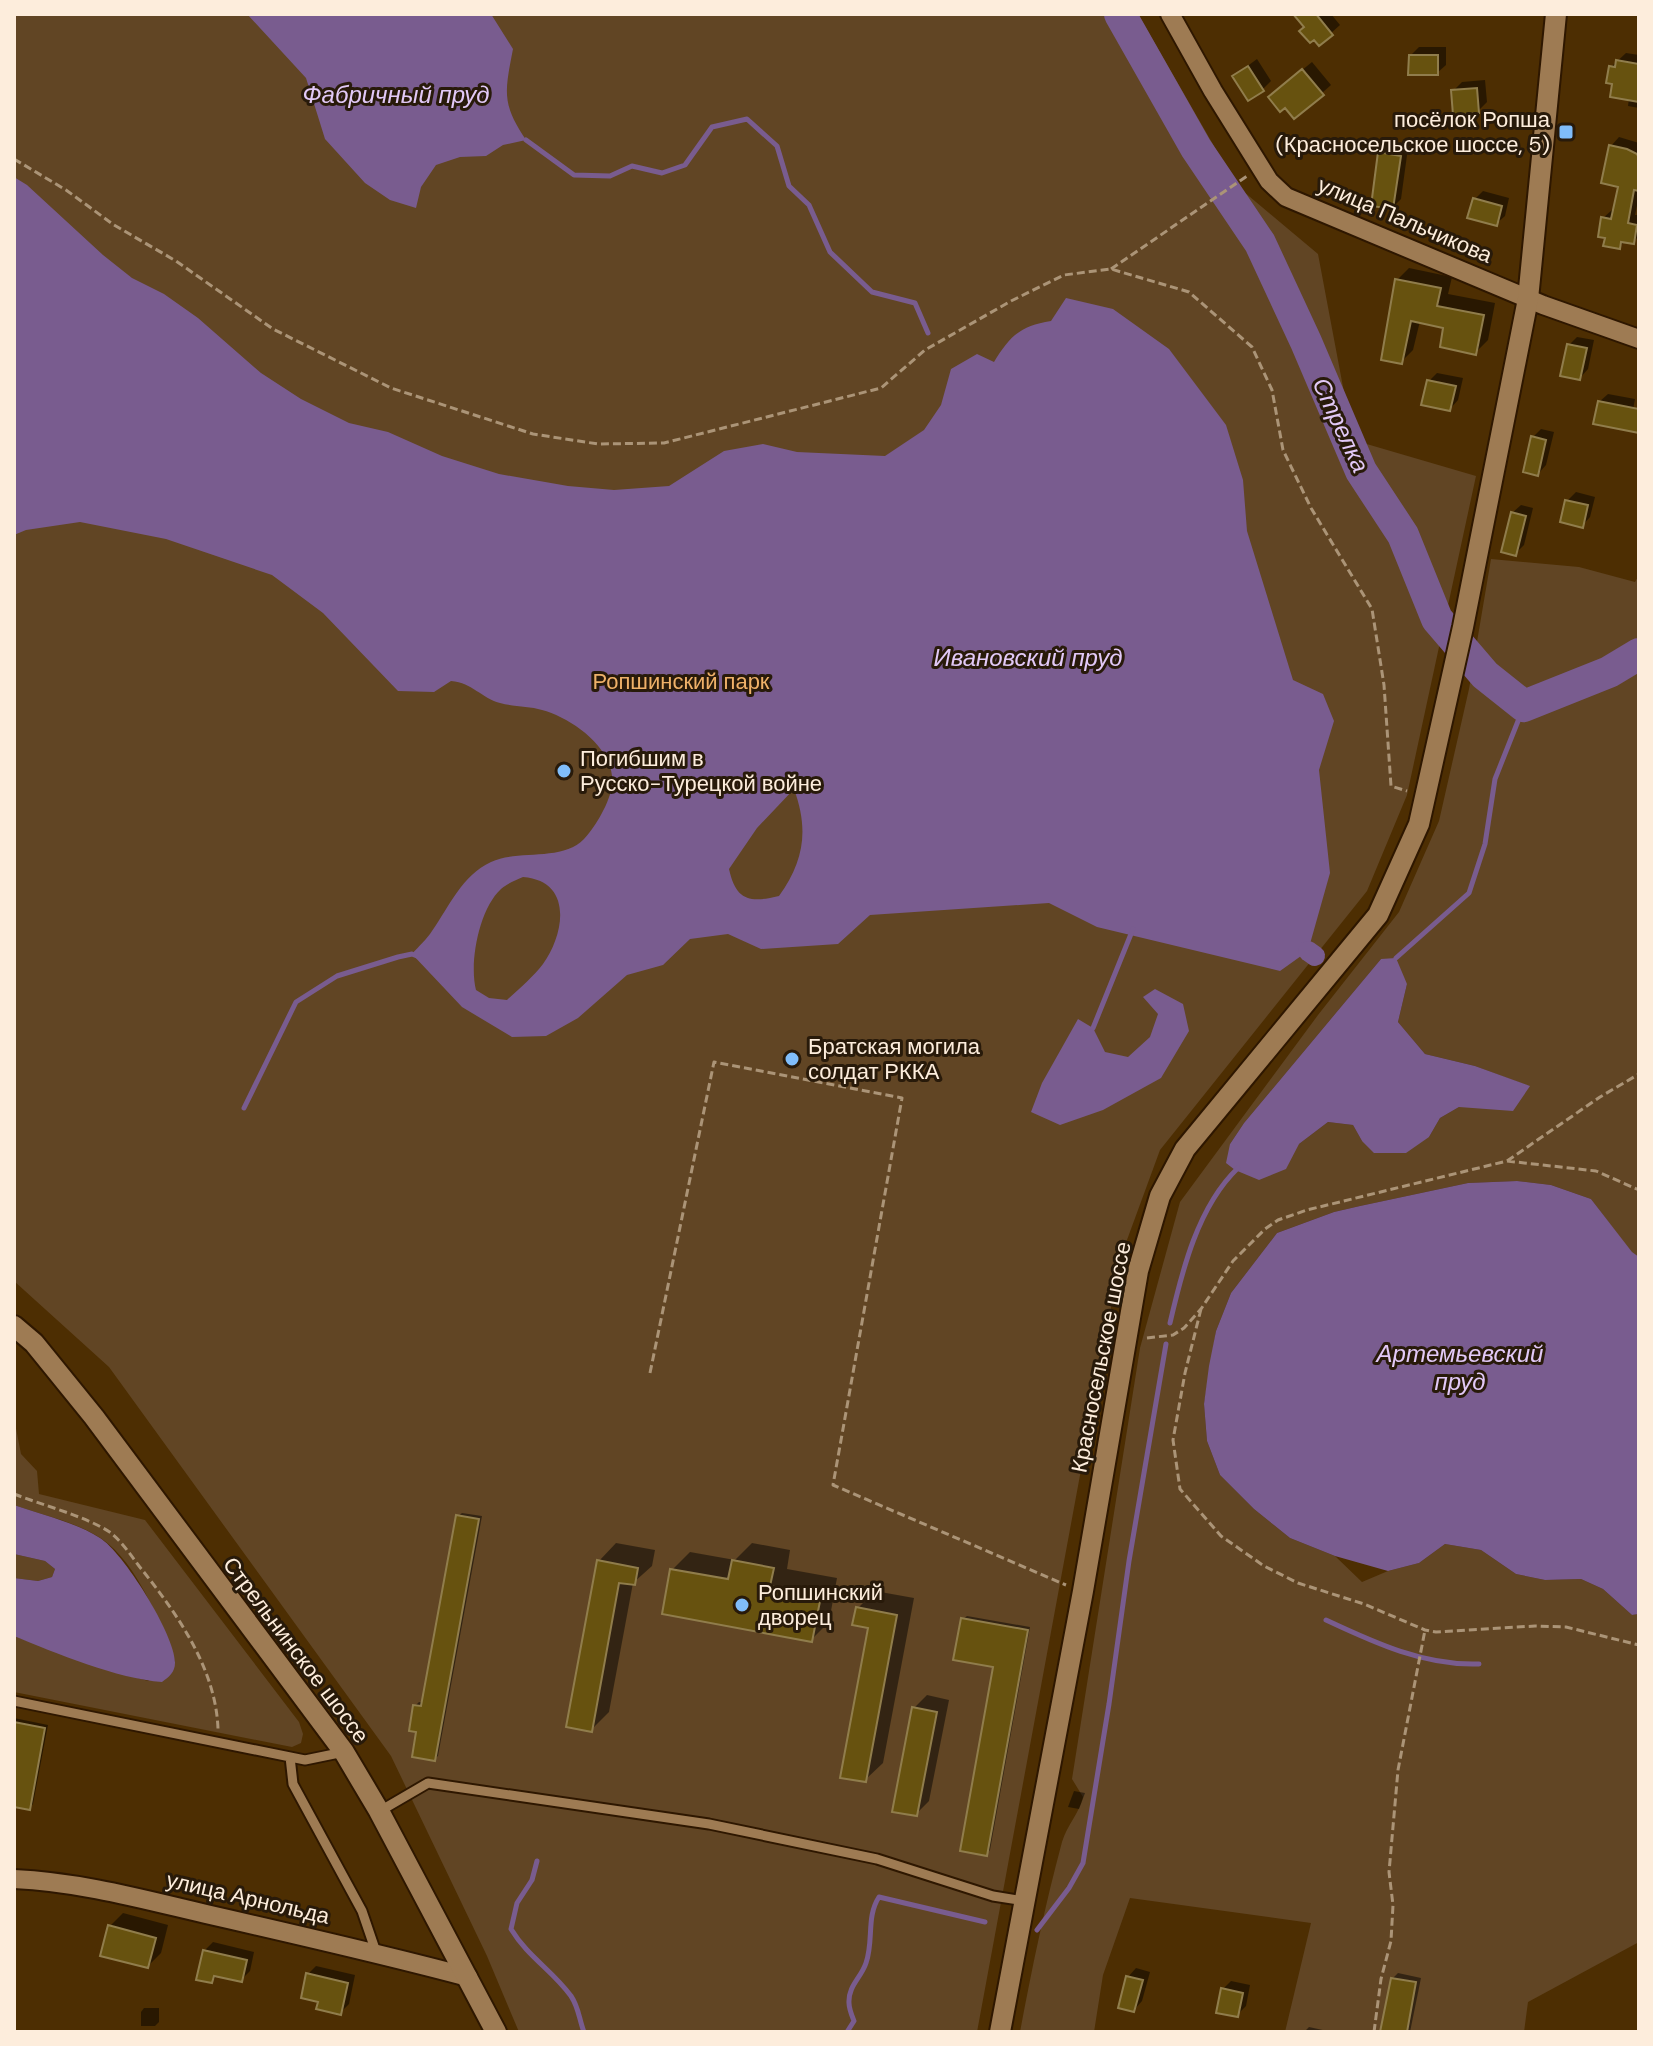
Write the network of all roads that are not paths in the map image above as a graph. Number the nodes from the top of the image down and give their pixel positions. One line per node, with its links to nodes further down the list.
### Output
1 (1170, 14): 3 (street, улица Пальчикова)
2 (1556, 14): 3 (main road, Красносельское шоссе)
3 (1528, 299): 4 (street, улица Пальчикова); 11 (main road, Красносельское шоссе)
4 (1639, 339)
5 (14, 1326): 7 (main road, Стрельнинское шоссе)
6 (14, 1701): 8 (lane)
7 (344, 1752): 8 (lane); 9 (main road, Стрельнинское шоссе)
8 (290, 1757): 12 (lane)
9 (379, 1811): 11 (lane); 13 (main road, Стрельнинское шоссе)
10 (14, 1879): 12 (street, улица Арнольда)
11 (1024, 1901): 15 (main road, Красносельское шоссе)
12 (376, 1952): 13 (street, улица Арнольда)
13 (468, 1977): 14 (main road, Стрельнинское шоссе)
14 (496, 2032)
15 (1000, 2032)

